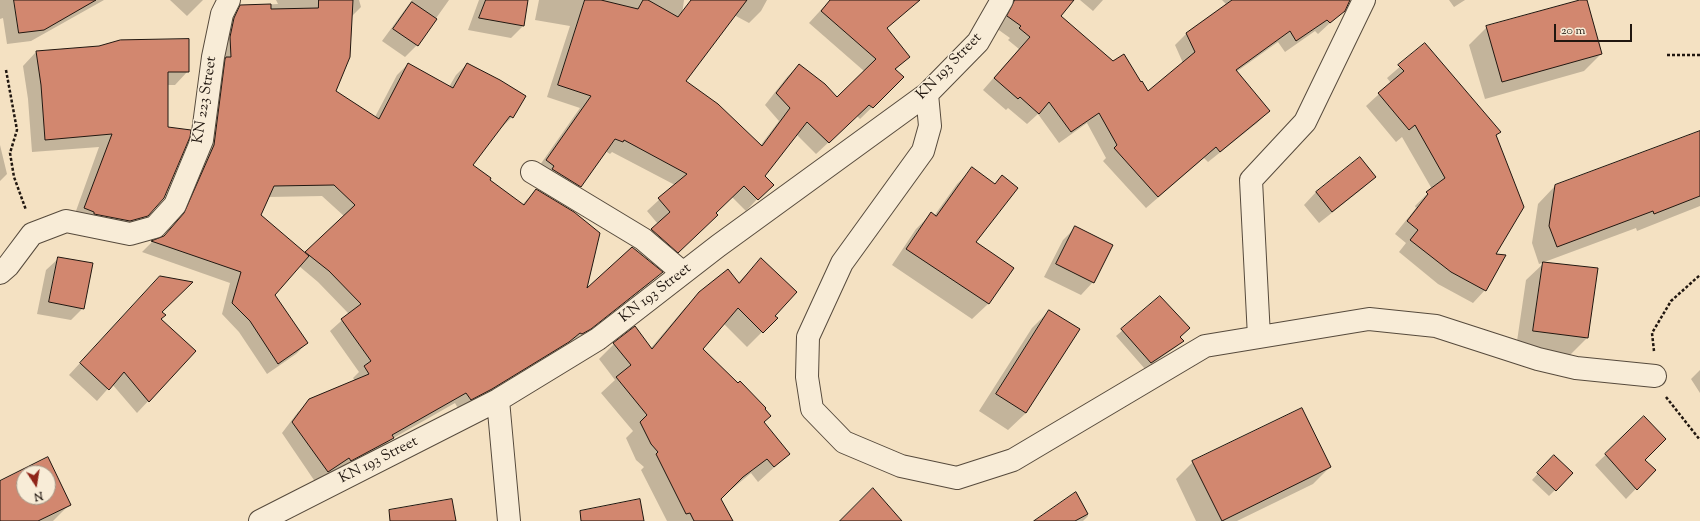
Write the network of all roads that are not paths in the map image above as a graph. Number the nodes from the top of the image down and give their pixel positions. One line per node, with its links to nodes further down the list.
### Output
1 (229, 0): 6 (street, KN 223 Street)
2 (1002, 0): 4 (street, KN 193 Street)
3 (1364, 0): 8 (street)
4 (927, 94): 7 (street, KN 193 Street); 8 (street)
5 (532, 172): 7 (street)
6 (0, 273)
7 (683, 273): 10 (street, KN 193 Street)
8 (1259, 337): 9 (street)
9 (1656, 376)
10 (498, 400): 11 (street, KN 193 Street); 12 (street)
11 (260, 521)
12 (509, 521)

